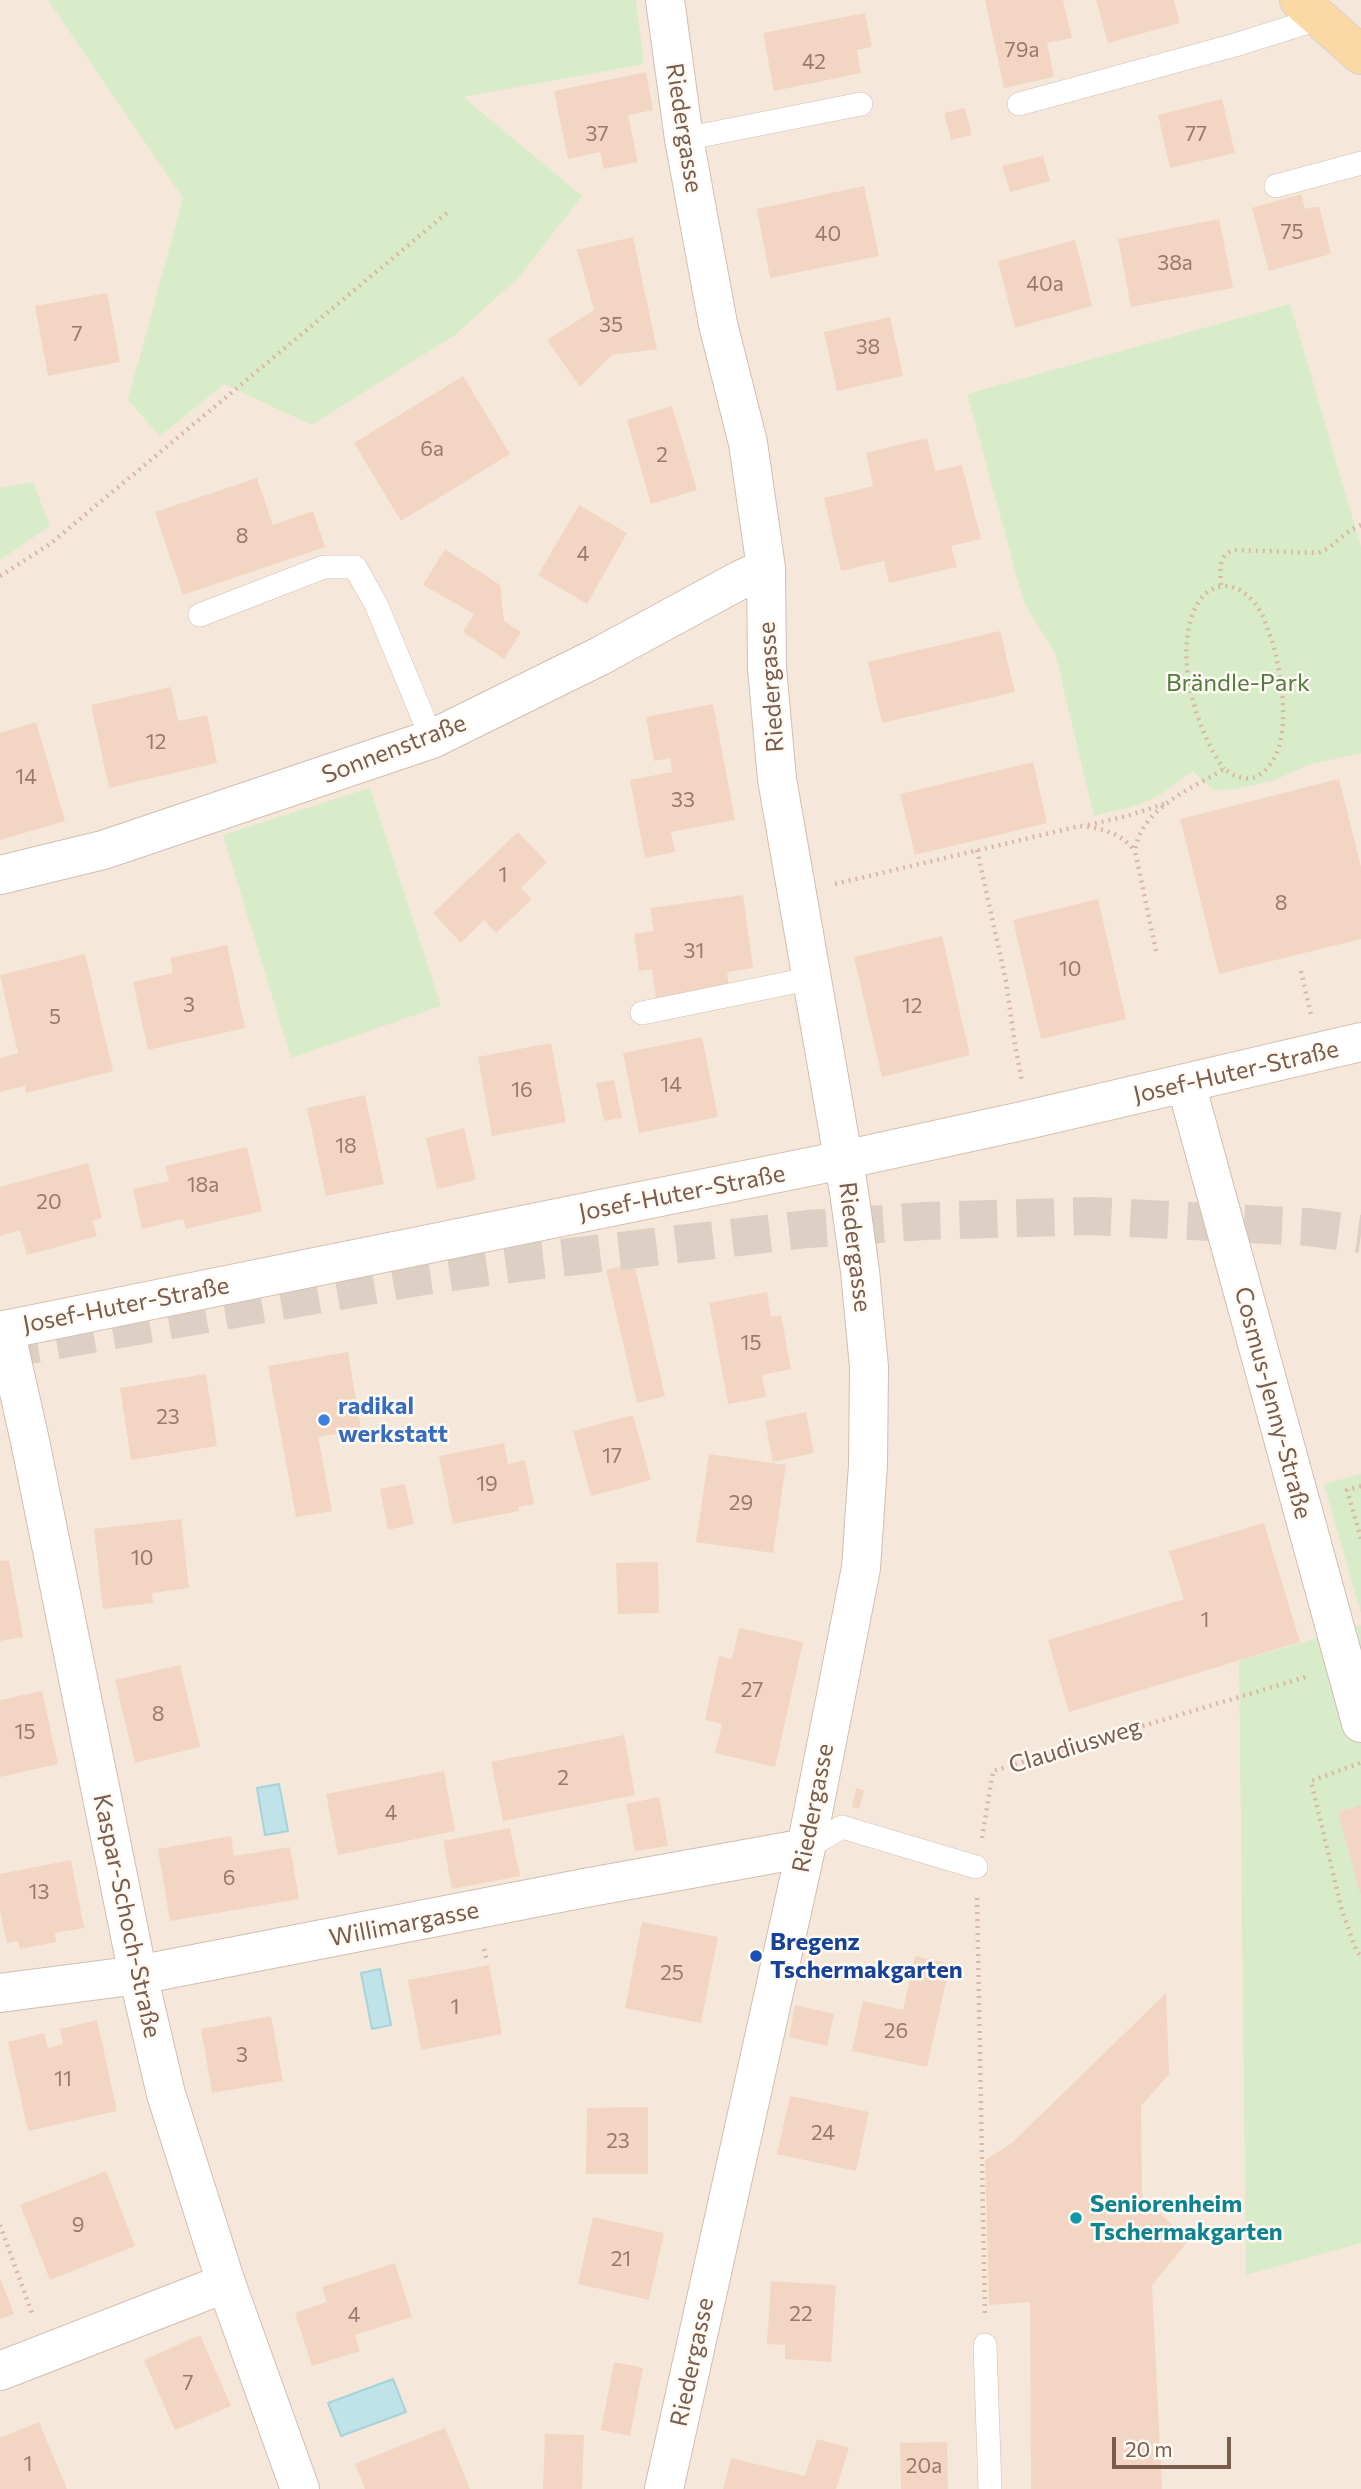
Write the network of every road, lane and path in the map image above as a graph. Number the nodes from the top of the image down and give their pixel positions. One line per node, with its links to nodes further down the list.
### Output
1 (665, 0): 6 (street, Riedergasse)
2 (1310, 9): 3 (main road); 5 (lane)
3 (1361, 55)
4 (861, 104): 6 (lane)
5 (1019, 104)
6 (684, 139): 11 (street, Riedergasse)
7 (1361, 163): 8 (lane)
8 (1276, 186)
9 (448, 212): 12 (path)
10 (1361, 525): 13 (path)
11 (766, 568): 15 (street, Sonnenstraße); 22 (street, Riedergasse)
12 (0, 576)
13 (1221, 585): 16 (path); 16 (path)
14 (200, 615): 15 (lane)
15 (432, 739): 21 (street, Sonnenstraße)
16 (1224, 769): 17 (path)
17 (1169, 802): 18 (path); 20 (path)
18 (1080, 826): 19 (path); 20 (path)
19 (977, 850): 22 (path); 30 (path)
20 (1135, 851): 23 (path)
21 (0, 875)
22 (797, 893): 25 (street, Riedergasse)
23 (1156, 951)
24 (1301, 971): 27 (path)
25 (813, 978): 26 (lane); 31 (street, Riedergasse)
26 (642, 1013)
27 (1311, 1016)
28 (1361, 1042): 29 (street, Josef-Huter-Straße)
29 (1186, 1084): 30 (street, Josef-Huter-Straße); 35 (street, Cosmus-Jenny-Straße)
30 (1031, 1119): 31 (street, Josef-Huter-Straße)
31 (843, 1160): 32 (street, Josef-Huter-Straße); 38 (street, Riedergasse)
32 (2, 1330): 41 (street, Kaspar-Schoch-Straße)
33 (1361, 1486): 34 (path)
34 (1361, 1539)
35 (1345, 1665): 36 (street, Cosmus-Jenny-Straße); 39 (path, Claudiusweg)
36 (1361, 1723)
37 (1361, 1763): 40 (path)
38 (806, 1848): 39 (lane); 41 (street, Willimargasse); 49 (street, Riedergasse)
39 (976, 1867): 45 (path)
40 (1361, 1956)
41 (138, 1975): 42 (street, Willimargasse); 44 (street, Kaspar-Schoch-Straße)
42 (0, 1993)
43 (0, 2225): 46 (path)
44 (226, 2283): 46 (street); 48 (street, Kaspar-Schoch-Straße)
45 (985, 2346): 50 (lane)
46 (47, 2353): 47 (street)
47 (0, 2371)
48 (300, 2489)
49 (664, 2489)
50 (990, 2489)

